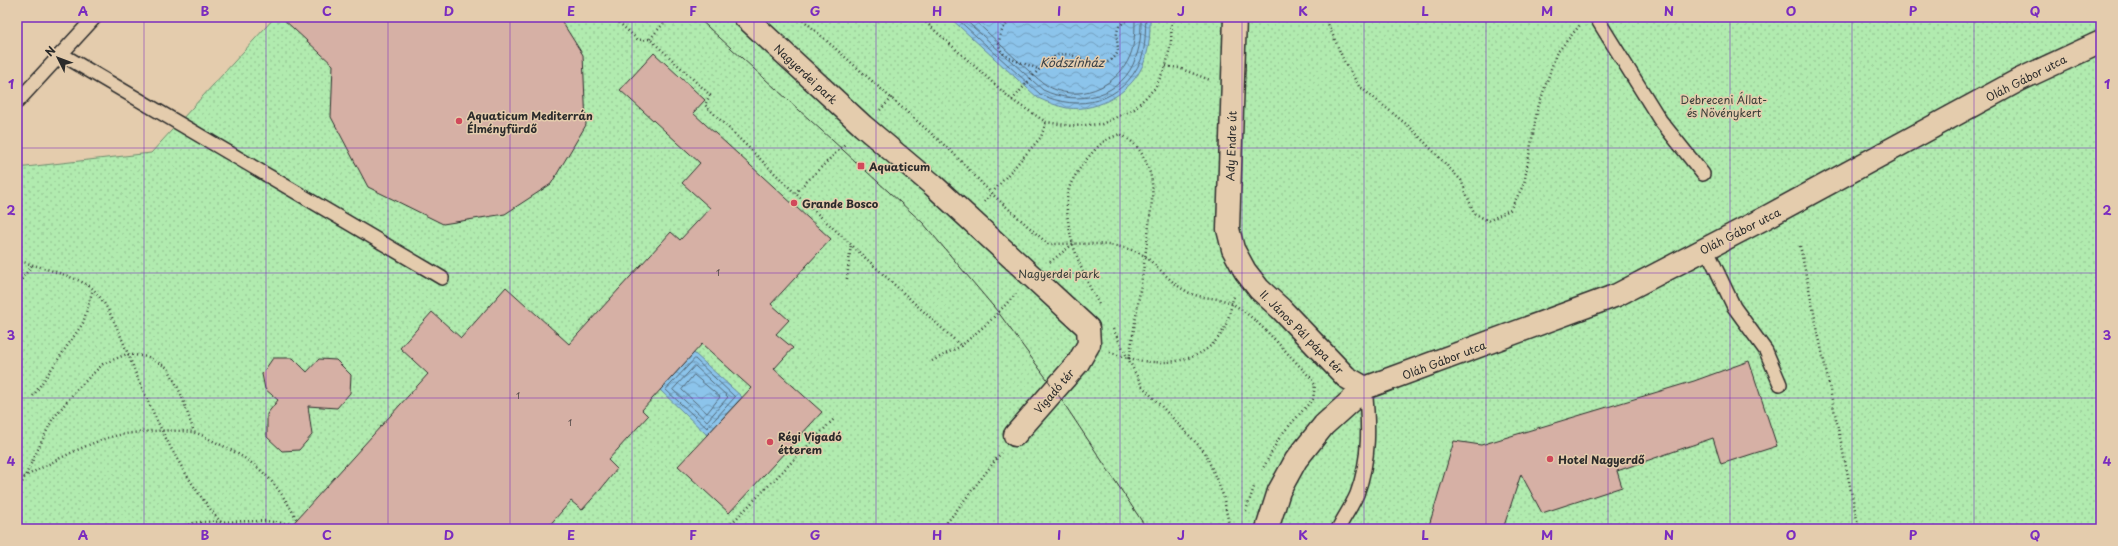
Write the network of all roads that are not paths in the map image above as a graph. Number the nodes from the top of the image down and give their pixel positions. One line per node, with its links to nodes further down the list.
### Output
1 (95, 17): 6 (lane)
2 (745, 17): 12 (street, Nagyerdei park)
3 (1236, 17): 10 (street, Ady Endre út)
4 (1596, 17): 8 (lane)
5 (2101, 42): 9 (street, Oláh Gábor utca)
6 (61, 54): 7 (lane); 11 (lane)
7 (17, 102)
8 (1703, 174)
9 (1706, 248): 13 (lane); 14 (street, Oláh Gábor utca)
10 (1245, 271): 14 (street, II. János Pál pápa tér)
11 (442, 278)
12 (1089, 344): 15 (street, Vigadó tér)
13 (1780, 384)
14 (1365, 388): 16 (street); 17 (lane)
15 (1015, 436)
16 (1267, 529)
17 (1338, 529)

